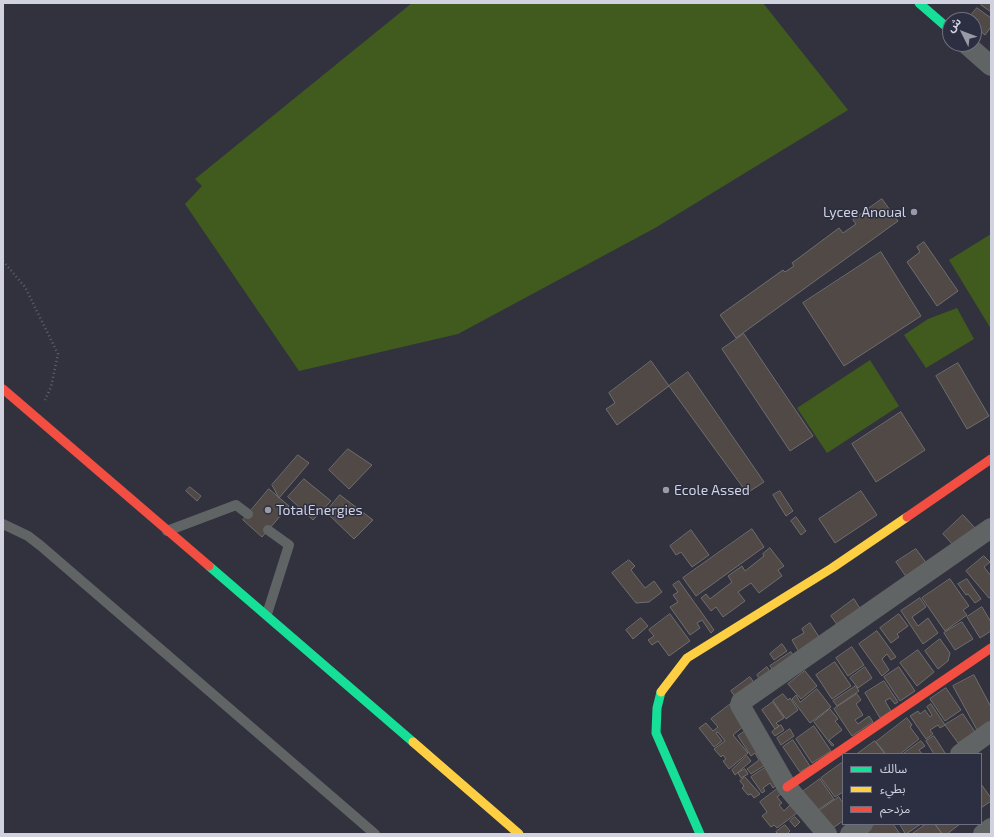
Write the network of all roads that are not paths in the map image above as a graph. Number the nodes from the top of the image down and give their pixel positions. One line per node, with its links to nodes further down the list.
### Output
1 (919, 3): 2 (street)
2 (942, 23)
3 (975, 52): 4 (street)
4 (991, 66)
5 (3, 389): 11 (street)
6 (991, 459): 21 (street)
7 (248, 514): 11 (lane)
8 (3, 524): 19 (lane)
9 (991, 528): 16 (street)
10 (268, 530): 12 (lane)
11 (167, 531): 12 (street)
12 (267, 614): 20 (street)
13 (991, 648): 16 (street)
14 (991, 731): 15 (street)
15 (961, 753)
16 (787, 787): 22 (street)
17 (862, 825): 23 (street)
18 (991, 828): 24 (street)
19 (375, 834)
20 (520, 834)
21 (700, 834)
22 (827, 834)
23 (850, 834)
24 (983, 834)

